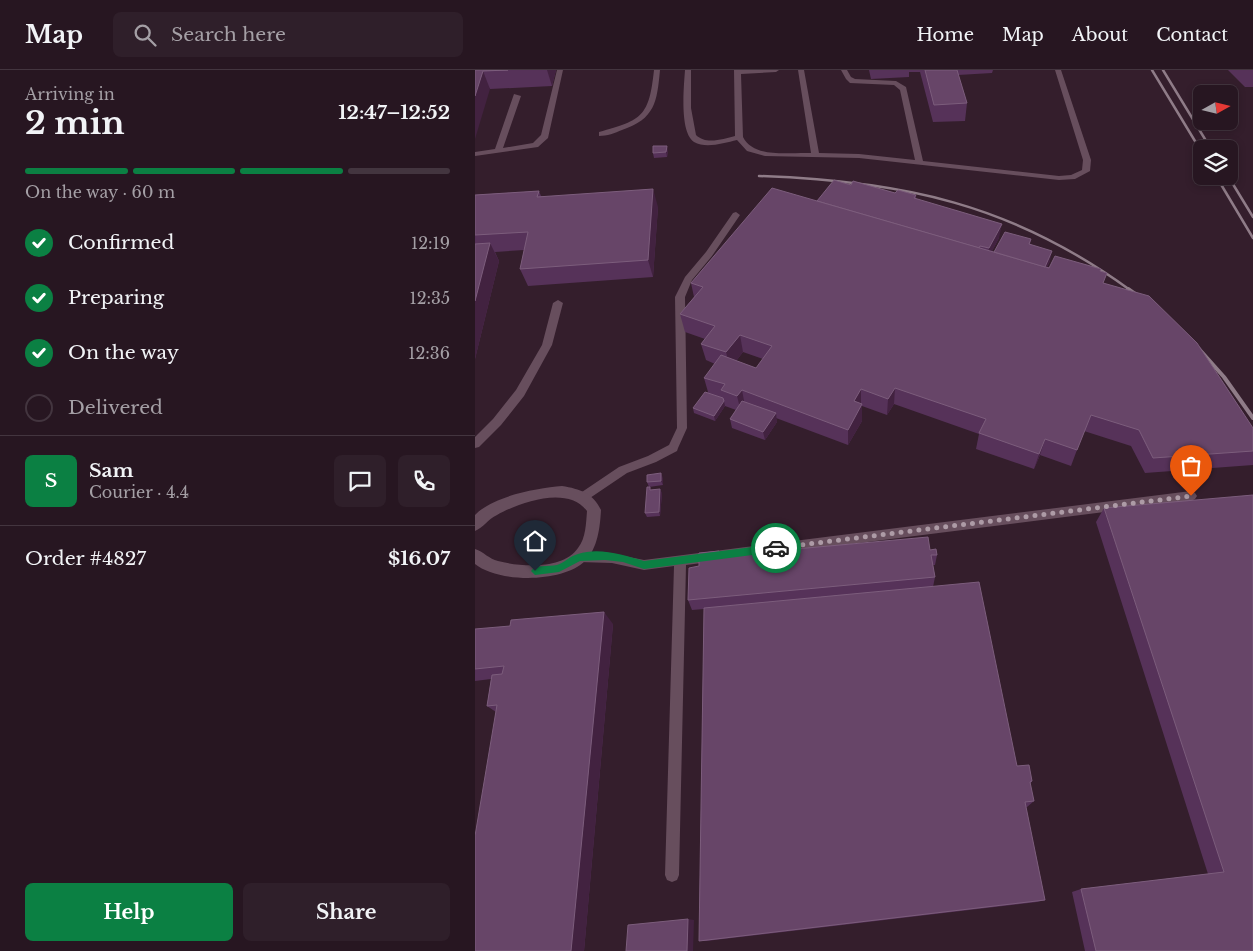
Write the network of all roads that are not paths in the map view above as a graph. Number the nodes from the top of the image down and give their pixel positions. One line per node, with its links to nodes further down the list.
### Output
1 (560, 70): 12 (lane)
2 (657, 70): 10 (lane)
3 (688, 70): 11 (lane)
4 (776, 70): 8 (lane)
5 (801, 70): 14 (lane)
6 (844, 70): 15 (lane)
7 (1058, 70): 15 (lane)
8 (737, 71): 11 (lane)
9 (517, 96): 12 (lane)
10 (602, 134)
11 (739, 137): 14 (lane)
12 (498, 151): 13 (lane)
13 (475, 154)
14 (815, 155): 15 (lane)
15 (919, 162)
16 (736, 215): 20 (lane)
17 (558, 303): 18 (lane)
18 (475, 444)
19 (1191, 496): 24 (lane)
20 (583, 497): 21 (street); 23 (street)
21 (475, 525)
22 (475, 555): 23 (street)
23 (579, 557): 24 (lane)
24 (680, 560): 25 (lane)
25 (672, 876)

